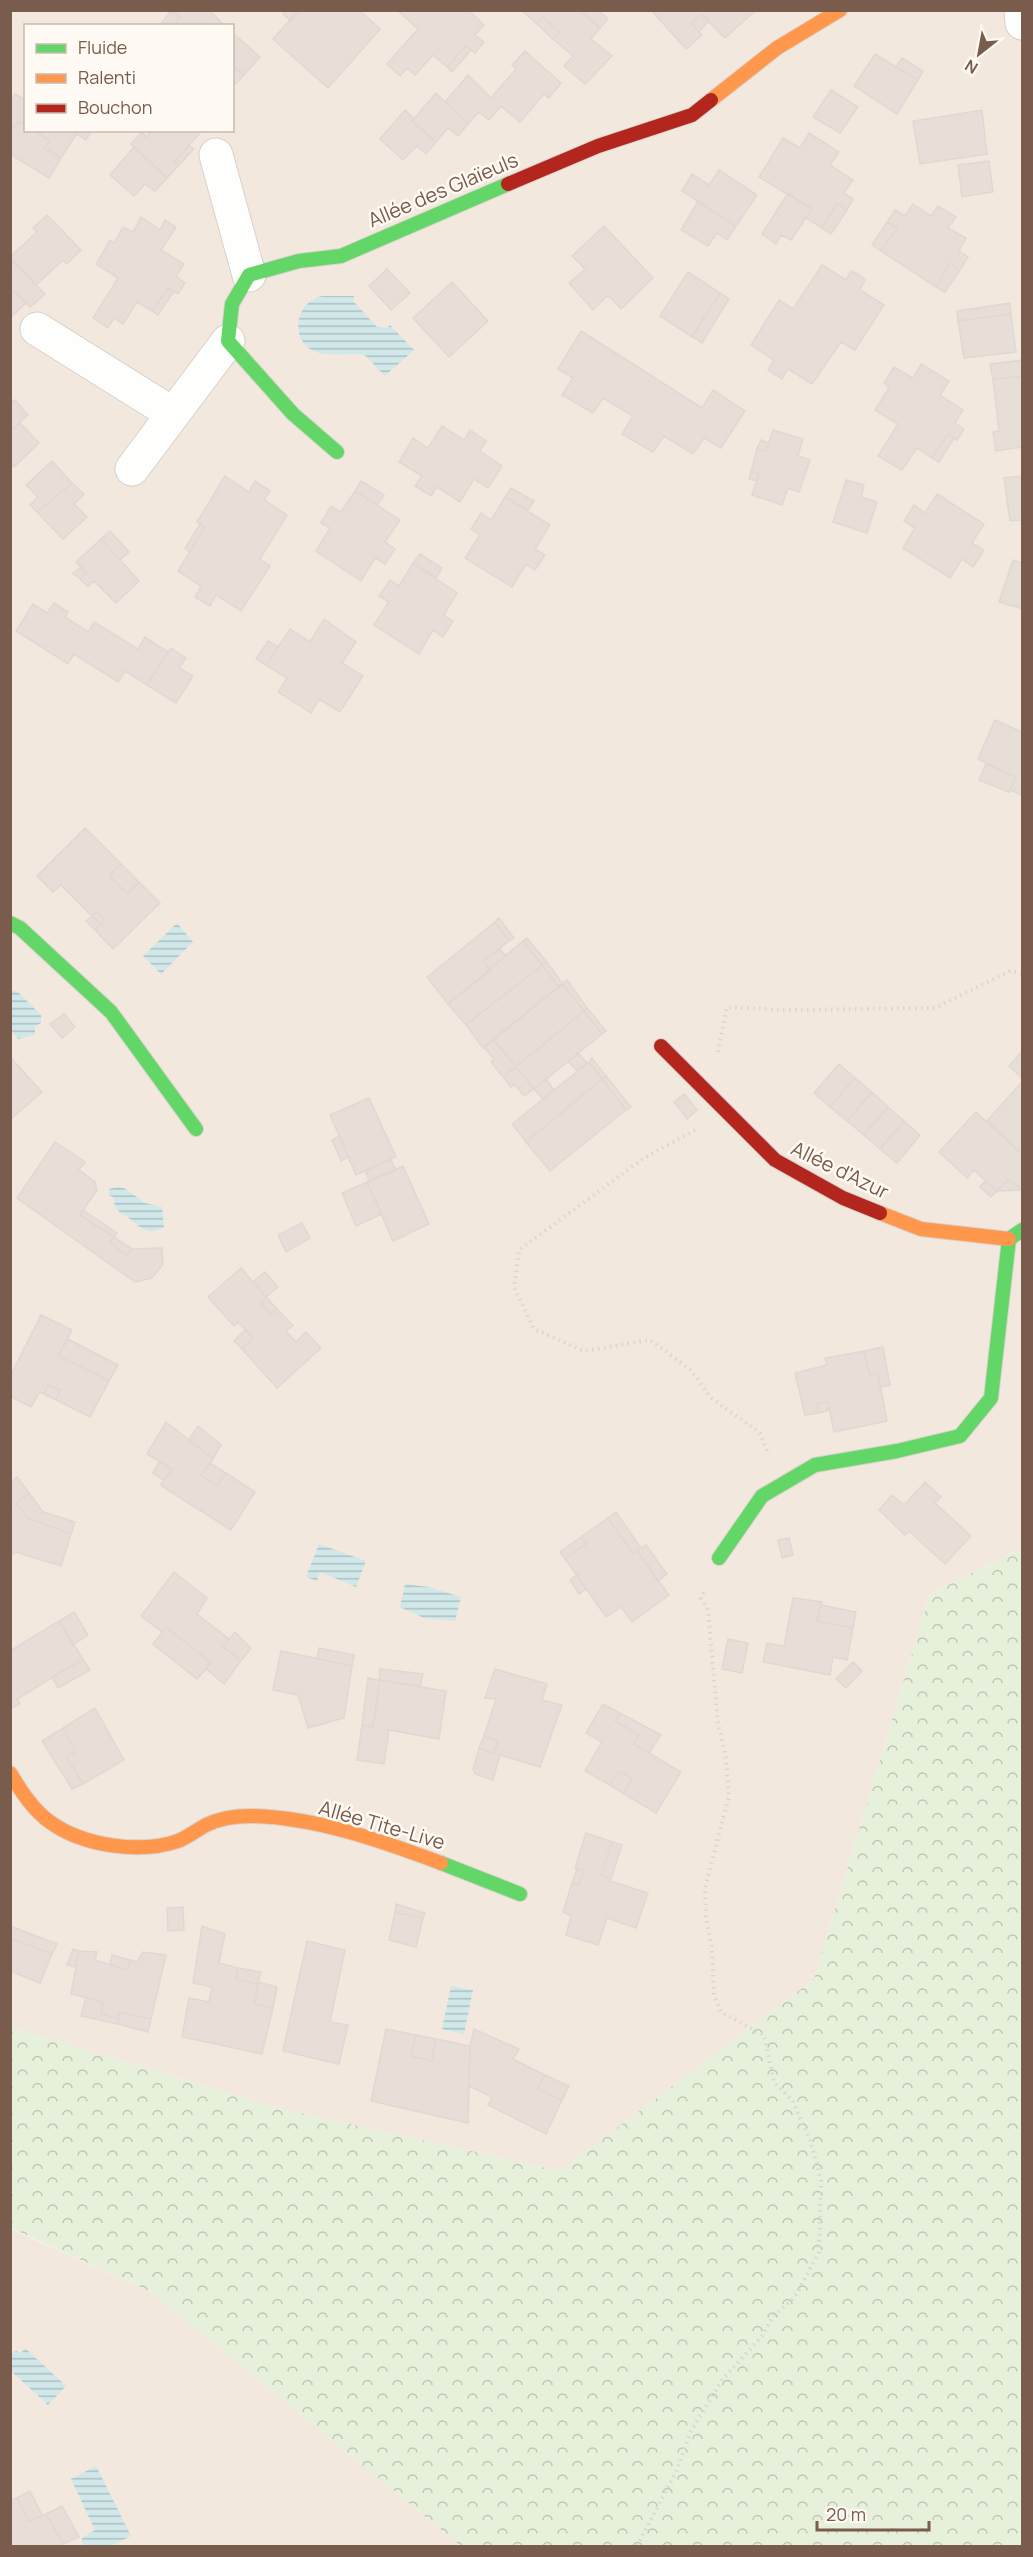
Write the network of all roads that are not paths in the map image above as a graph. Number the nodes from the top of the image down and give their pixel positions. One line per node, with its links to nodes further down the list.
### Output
1 (840, 10): 5 (street, Allée des Glaïeuls)
2 (1021, 10): 3 (street)
3 (1023, 23)
4 (216, 155): 5 (street)
5 (249, 275): 7 (street)
6 (37, 329): 8 (street)
7 (228, 341): 8 (street); 9 (street)
8 (173, 414): 10 (street)
9 (337, 452)
10 (132, 469)
11 (10, 922): 13 (street)
12 (661, 1046): 15 (street, Allée d'Azur)
13 (196, 1128)
14 (1023, 1230): 15 (street)
15 (1009, 1239): 16 (street)
16 (719, 1558)
17 (10, 1773): 18 (street, Allée Tite-Live)
18 (520, 1894)

